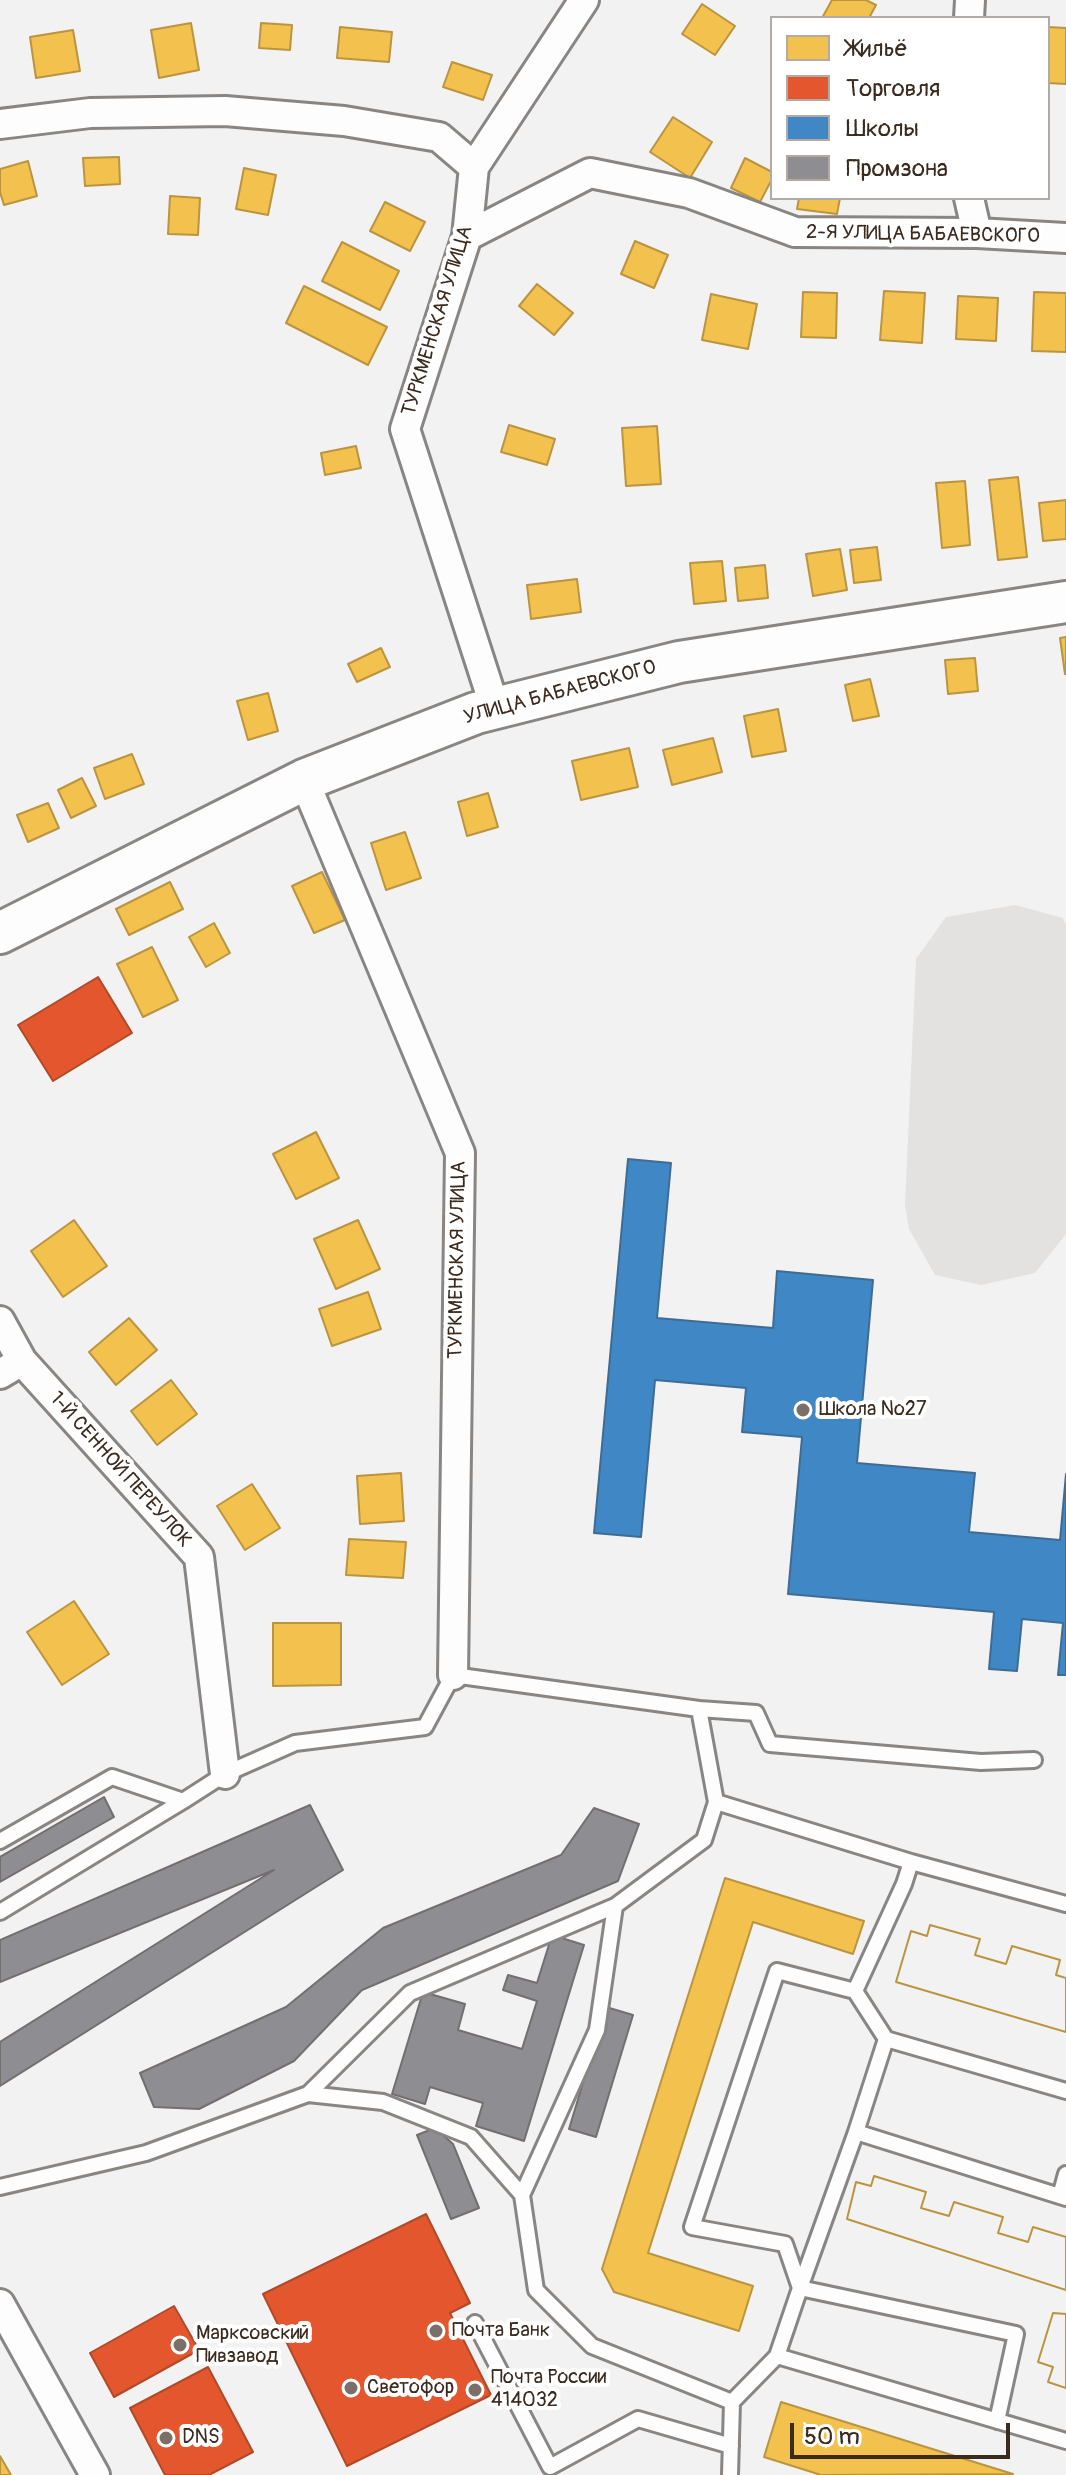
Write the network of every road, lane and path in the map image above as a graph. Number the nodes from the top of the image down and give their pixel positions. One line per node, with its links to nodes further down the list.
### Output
1 (584, 0): 3 (street, ТУРКМЕНСКАЯ УЛИЦА)
2 (0, 124): 3 (street)
3 (474, 167): 6 (street, ТУРКМЕНСКАЯ УЛИЦА)
4 (969, 200): 5 (street)
5 (977, 233): 6 (street, 2-Я УЛИЦА БАБАЕВСКОГО); 7 (street, 2-Я УЛИЦА БАБАЕВСКОГО)
6 (467, 236): 9 (street, ТУРКМЕНСКАЯ УЛИЦА)
7 (1066, 238)
8 (1066, 602): 9 (main road, УЛИЦА БАБАЕВСКОГО)
9 (495, 708): 10 (main road, УЛИЦА БАБАЕВСКОГО)
10 (304, 780): 11 (main road, УЛИЦА БАБАЕВСКОГО); 14 (street, ТУРКМЕНСКАЯ УЛИЦА)
11 (0, 933)
12 (0, 1321): 13 (street, 1-Й СЕННОЙ ПЕРЕУЛОК)
13 (11, 1368): 17 (street, 1-Й СЕННОЙ ПЕРЕУЛОК)
14 (453, 1675): 15 (lane); 17 (lane)
15 (699, 1709): 16 (lane); 19 (lane)
16 (1034, 1760)
17 (225, 1774): 18 (lane)
18 (183, 1801): 20 (lane); 24 (lane)
19 (716, 1802): 21 (lane); 23 (lane)
20 (0, 1841)
21 (911, 1862): 22 (lane); 25 (lane)
22 (1066, 1904)
23 (615, 1906): 28 (lane); 32 (lane)
24 (0, 1912)
25 (855, 1991): 26 (lane); 34 (lane)
26 (886, 2039): 27 (lane); 29 (lane)
27 (1066, 2091)
28 (308, 2094): 31 (lane); 32 (lane)
29 (856, 2132): 33 (lane); 34 (lane)
30 (1066, 2174): 33 (lane)
31 (0, 2187)
32 (522, 2195): 38 (lane)
33 (1063, 2197)
34 (800, 2288): 37 (lane); 39 (lane)
35 (0, 2304): 42 (street)
36 (475, 2323): 41 (lane)
37 (777, 2356): 38 (lane); 39 (lane)
38 (732, 2402): 41 (lane)
39 (997, 2421): 40 (lane)
40 (1066, 2441)
41 (731, 2446): 43 (lane)
42 (95, 2475)
43 (730, 2475)

